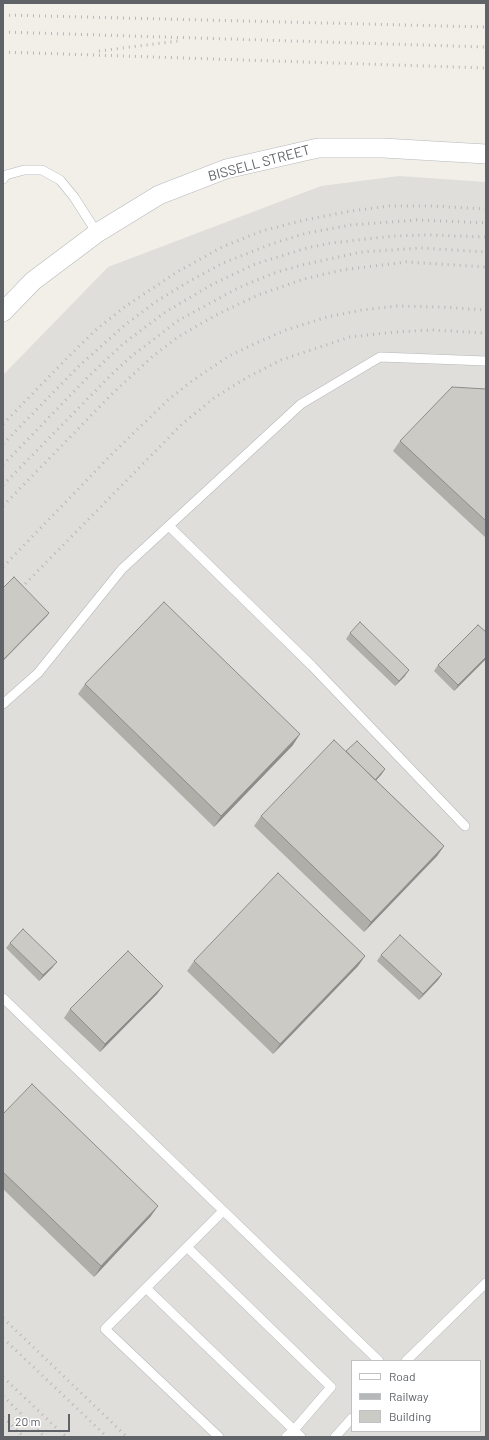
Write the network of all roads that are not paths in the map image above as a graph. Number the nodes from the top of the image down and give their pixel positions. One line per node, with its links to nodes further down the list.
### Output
1 (486, 154): 3 (street, BISSELL STREET)
2 (3, 179): 3 (lane)
3 (97, 233): 4 (street, BISSELL STREET)
4 (3, 312)
5 (486, 361): 6 (lane)
6 (169, 526): 7 (lane); 8 (lane)
7 (3, 704)
8 (465, 826)
9 (3, 998): 10 (lane)
10 (223, 1211): 11 (lane); 14 (lane)
11 (187, 1247): 13 (lane); 17 (lane)
12 (486, 1283): 15 (lane)
13 (146, 1288): 17 (lane); 18 (lane)
14 (378, 1360)
15 (407, 1360)
16 (351, 1419): 21 (lane)
17 (294, 1430): 19 (lane); 20 (lane)
18 (219, 1437)
19 (286, 1437)
20 (301, 1437)
21 (335, 1437)

